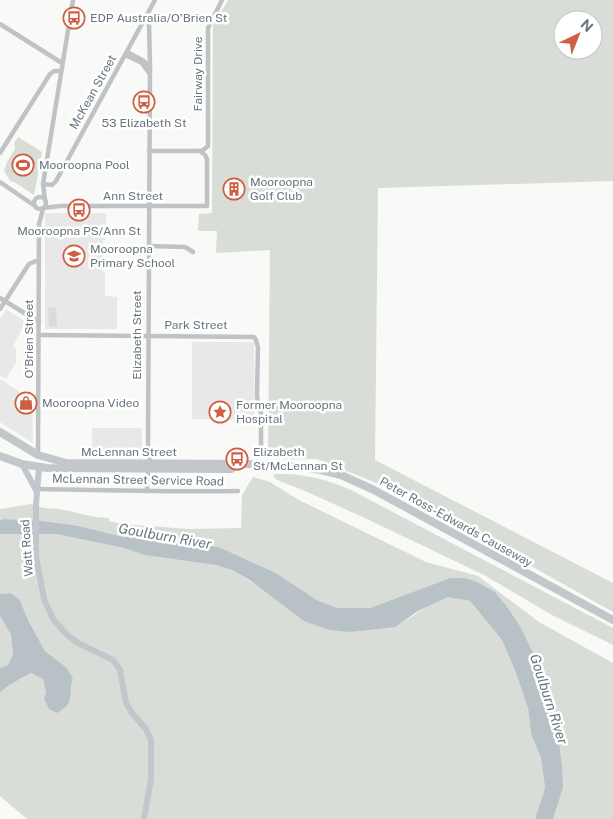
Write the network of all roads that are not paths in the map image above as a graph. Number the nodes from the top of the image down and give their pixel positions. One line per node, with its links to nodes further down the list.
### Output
1 (73, 0): 7 (street)
2 (155, 0): 6 (street, McKean Street)
3 (222, 0): 11 (street, Fairway Drive)
4 (149, 21): 9 (street, Elizabeth Street)
5 (0, 24): 7 (street)
6 (126, 54): 9 (street); 14 (street, McKean Street)
7 (62, 63): 8 (street)
8 (61, 74): 12 (street); 14 (street)
9 (149, 74): 10 (street, Elizabeth Street)
10 (149, 151): 11 (street); 19 (street, Elizabeth Street)
11 (202, 151): 20 (street, Fairway Drive)
12 (0, 153)
13 (0, 182): 15 (street)
14 (43, 184): 16 (street); 17 (street)
15 (22, 196): 16 (street); 21 (street)
16 (36, 199): 17 (street); 21 (street)
17 (45, 200): 18 (street, Ann Street); 22 (street)
18 (60, 206): 19 (street, Ann Street); 22 (street, Ann Street)
19 (148, 206): 20 (street, Ann Street); 24 (street, Elizabeth Street)
20 (207, 206)
21 (35, 207): 22 (street); 23 (street, O'Brien Street)
22 (43, 208): 23 (street, O'Brien Street)
23 (39, 224): 26 (street, O'Brien Street)
24 (149, 246): 25 (street); 32 (street, Elizabeth Street)
25 (193, 252)
26 (39, 262): 28 (street); 30 (street, O'Brien Street)
27 (0, 298): 28 (street)
28 (5, 301): 29 (street); 30 (street)
29 (0, 309)
30 (39, 322): 31 (street, O'Brien Street)
31 (39, 335): 32 (street, Park Street); 36 (street, O'Brien Street)
32 (148, 336): 34 (street, Elizabeth Street); 35 (street, Park Street)
33 (1, 434): 36 (highway, McLennan Street)
34 (148, 446): 38 (street, Elizabeth Street); 40 (street, Elizabeth Street)
35 (261, 447)
36 (38, 455): 40 (highway, McLennan Street); 43 (highway)
37 (0, 456): 39 (highway, McLennan Street)
38 (155, 463): 40 (highway, McLennan Street); 41 (highway, McLennan Street)
39 (22, 464): 43 (highway, McLennan Street); 46 (street)
40 (147, 466): 41 (highway, McLennan Street); 43 (highway, McLennan Street); 44 (street, Elizabeth Street)
41 (266, 466): 42 (highway, McLennan Street)
42 (282, 466): 47 (highway, Peter Ross-Edwards Causeway)
43 (39, 468): 46 (street, Watt Road)
44 (147, 491): 45 (street, McLennan Street Service Road); 46 (street, McLennan Street Service Road)
45 (238, 491)
46 (38, 493): 48 (street, Watt Road)
47 (613, 620)
48 (144, 819)

